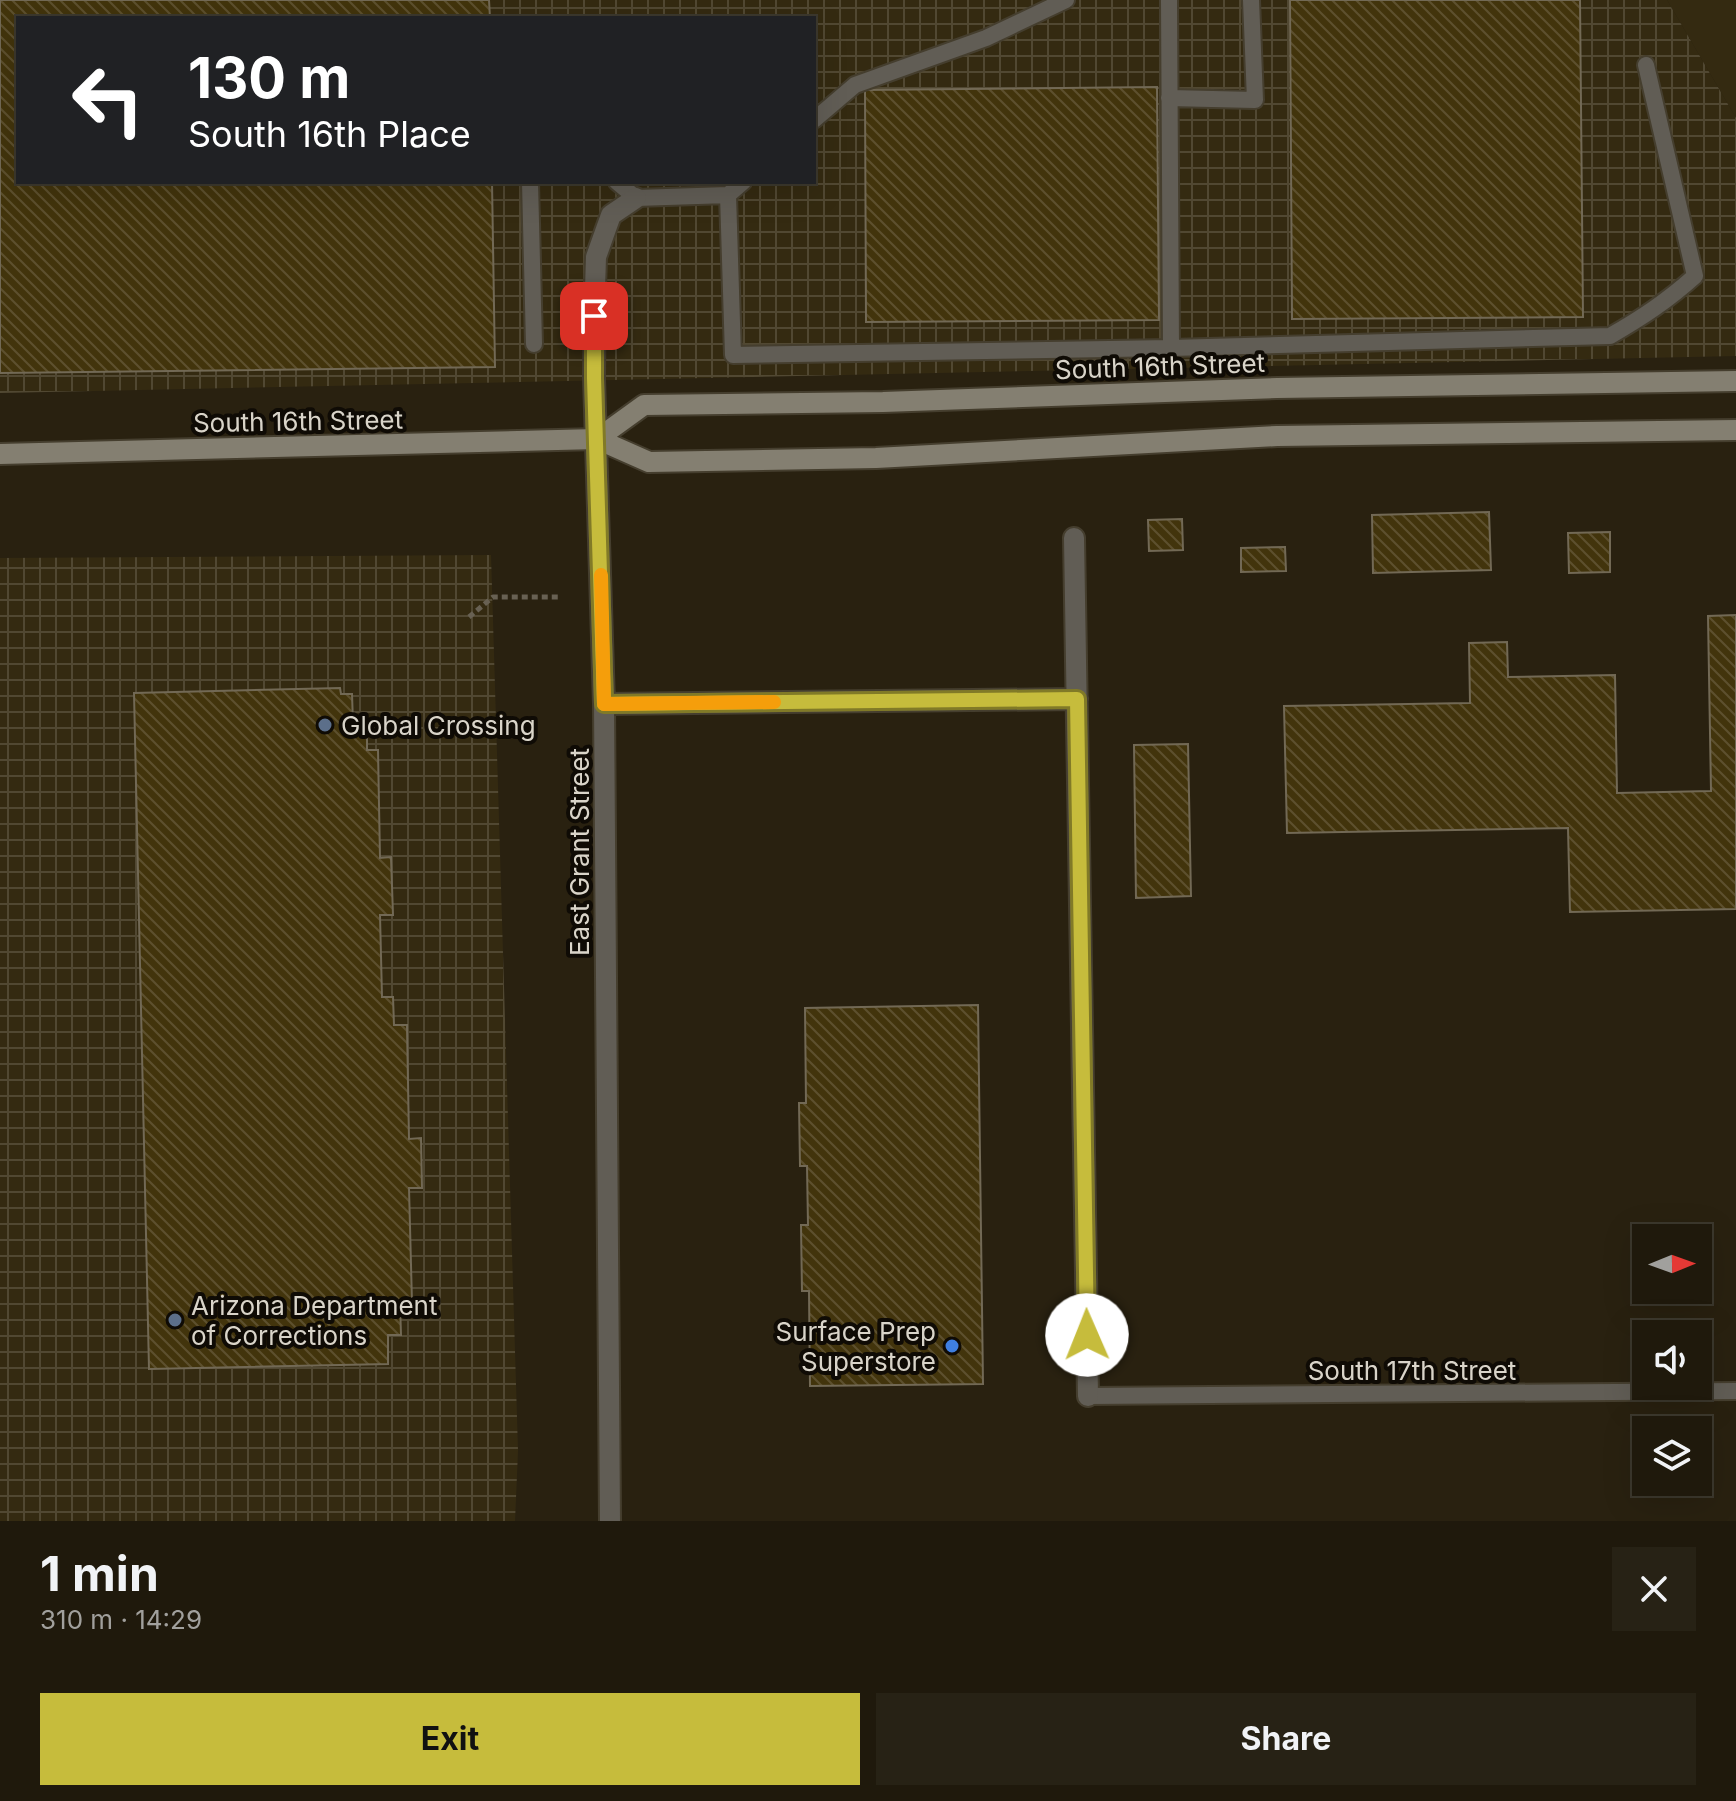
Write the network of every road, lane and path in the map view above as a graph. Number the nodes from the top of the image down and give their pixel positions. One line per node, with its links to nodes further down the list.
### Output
1 (1066, 0): 6 (lane)
2 (1169, 0): 5 (lane)
3 (1251, 0): 5 (lane)
4 (1646, 65): 13 (lane)
5 (1169, 98): 13 (lane)
6 (816, 118)
7 (530, 184): 12 (lane)
8 (619, 184): 11 (lane)
9 (741, 184): 10 (lane)
10 (728, 195): 11 (lane); 13 (lane)
11 (636, 198): 16 (street, East Grant Street)
12 (534, 344)
13 (1171, 348)
14 (1736, 381): 16 (main road, South 16th Street)
15 (1736, 430): 16 (main road, South 16th Street)
16 (597, 439): 17 (main road, South 16th Street); 22 (street, East Grant Street)
17 (0, 454)
18 (1074, 538): 21 (street)
19 (558, 597): 20 (path)
20 (469, 617)
21 (1077, 699): 22 (street); 24 (street)
22 (604, 704): 25 (street, East Grant Street)
23 (1736, 1391): 24 (lane, South 17th Street)
24 (1088, 1396)
25 (610, 1521)

